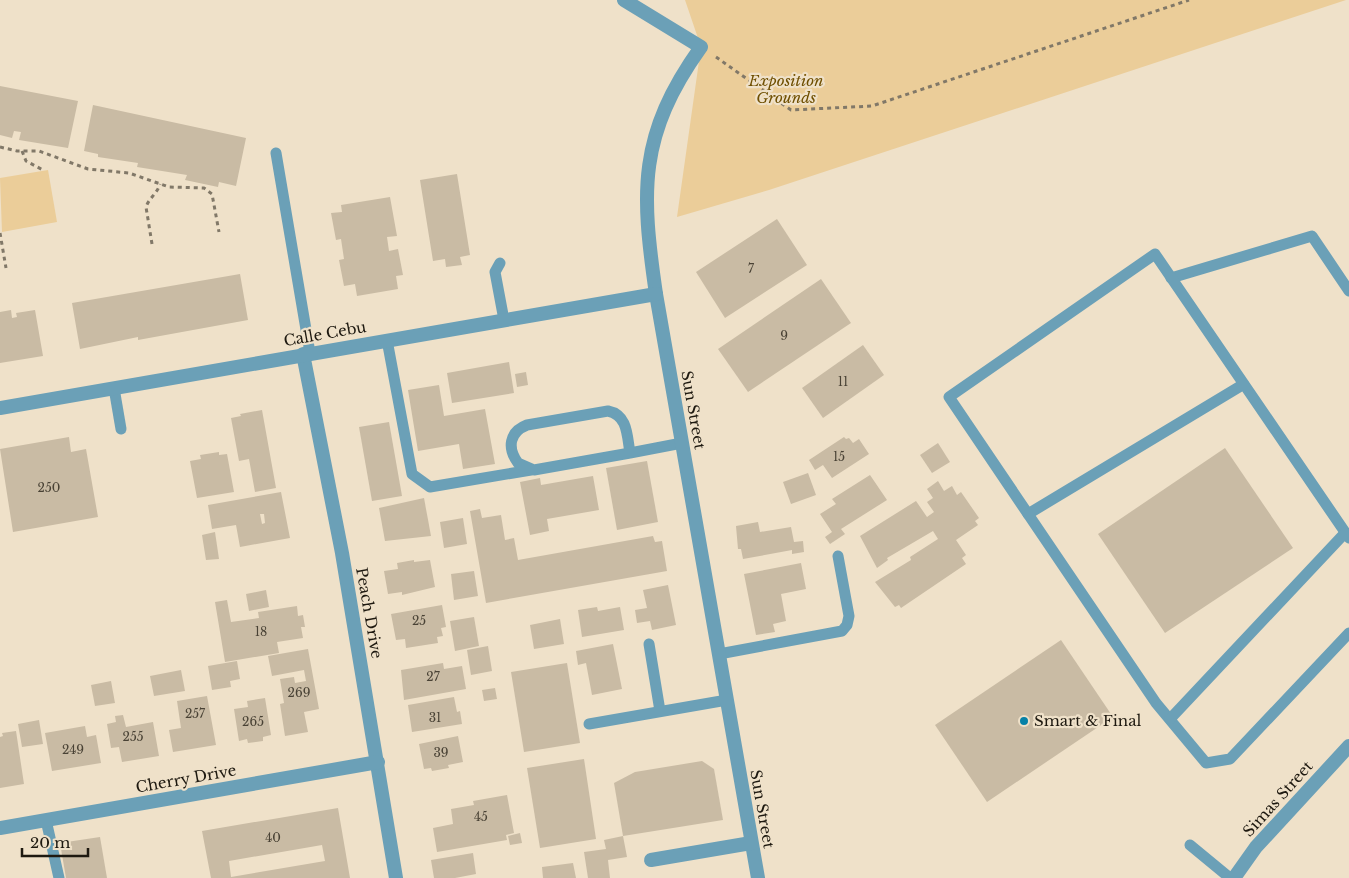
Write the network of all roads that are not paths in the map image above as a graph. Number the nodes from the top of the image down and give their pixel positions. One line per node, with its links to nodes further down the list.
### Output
1 (624, 0): 6 (street, Sun Street)
2 (276, 153): 9 (lane)
3 (500, 263): 7 (lane)
4 (1171, 278): 5 (lane); 10 (lane); 17 (lane)
5 (1349, 291)
6 (656, 294): 7 (street, Calle Cebu); 14 (street, Sun Street)
7 (504, 320): 8 (street, Calle Cebu)
8 (387, 340): 9 (street, Calle Cebu); 16 (lane)
9 (307, 354): 11 (street, Calle Cebu); 28 (street, Peach Drive)
10 (1244, 384): 17 (lane); 18 (lane)
11 (114, 388): 12 (street, Calle Cebu); 13 (lane)
12 (0, 408)
13 (120, 429)
14 (682, 443): 15 (lane); 22 (street, Sun Street)
15 (630, 452): 16 (lane); 16 (lane)
16 (534, 470)
17 (1028, 514): 25 (lane)
18 (1347, 536): 25 (lane)
19 (838, 556): 22 (lane)
20 (1349, 633): 25 (lane)
21 (649, 644): 24 (lane)
22 (720, 654): 23 (street, Sun Street)
23 (727, 700): 24 (lane); 31 (street, Sun Street)
24 (660, 711): 26 (lane)
25 (1170, 719)
26 (588, 724)
27 (1349, 746): 38 (street, Simas Street)
28 (378, 762): 29 (street, Cherry Drive); 35 (street, Peach Drive)
29 (46, 820): 30 (street, Cherry Drive); 34 (lane)
30 (0, 828)
31 (752, 843): 33 (street); 36 (street, Sun Street)
32 (1190, 846): 37 (lane)
33 (651, 860)
34 (59, 878)
35 (396, 878)
36 (758, 878)
37 (1230, 878)
38 (1234, 878)

